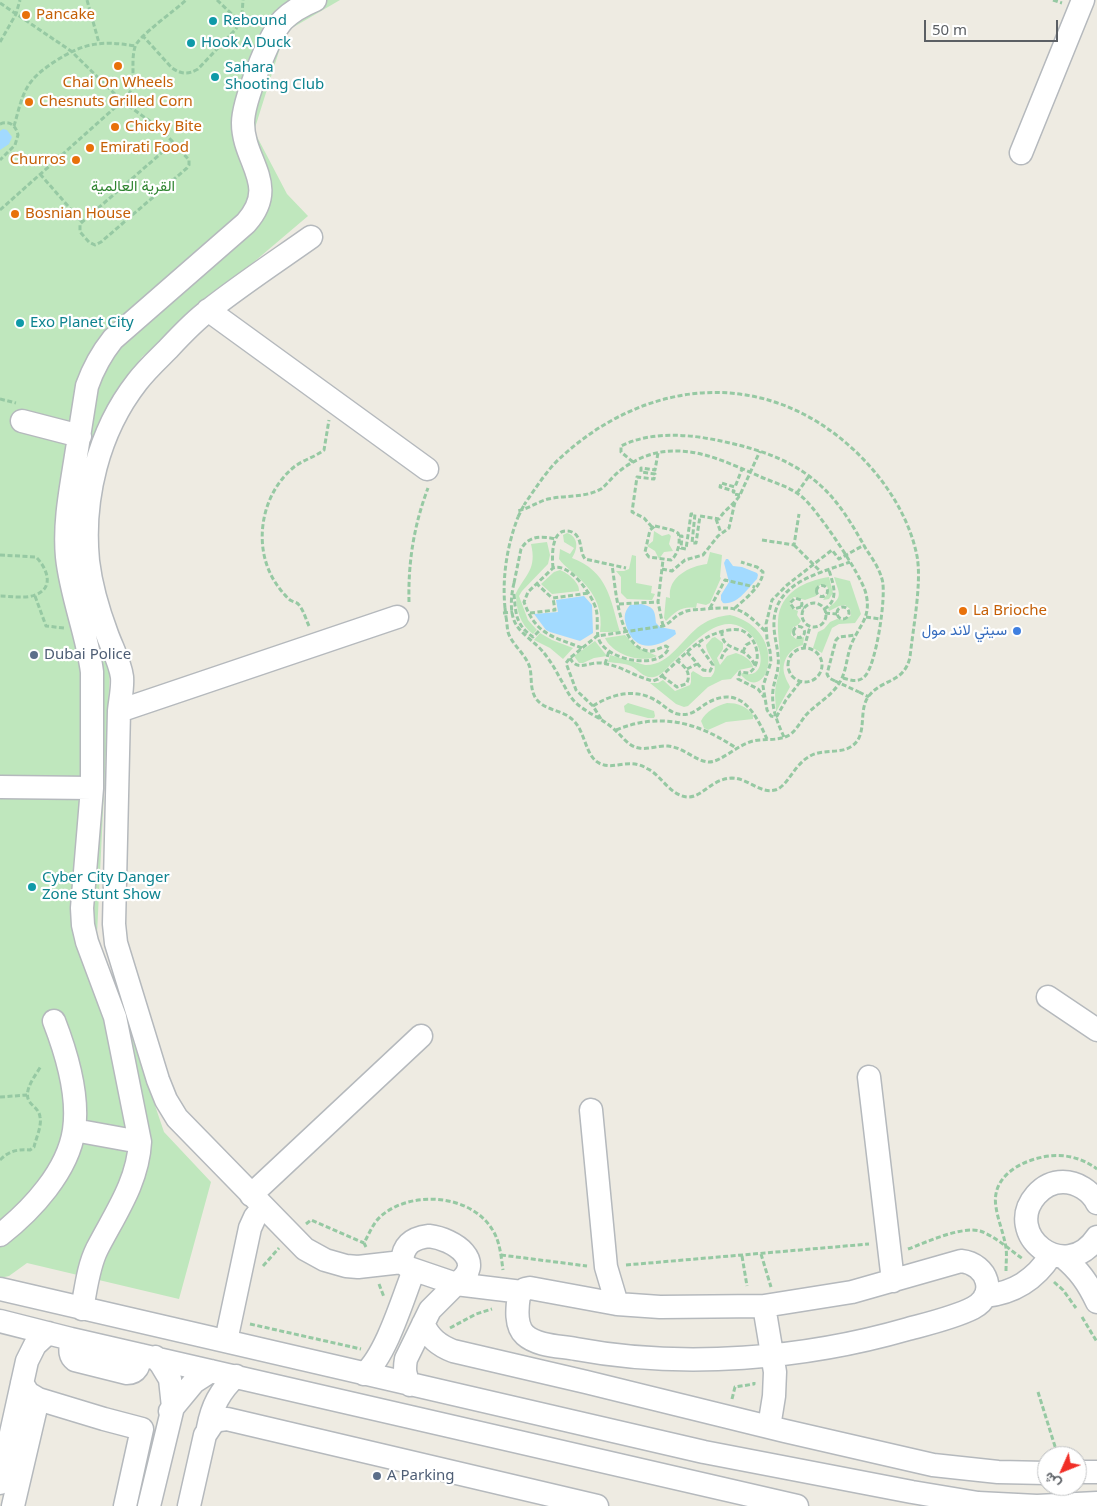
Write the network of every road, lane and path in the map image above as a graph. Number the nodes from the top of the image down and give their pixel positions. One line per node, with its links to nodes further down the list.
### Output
1 (20, 0): 9 (path)
2 (87, 0): 13 (path)
3 (186, 0): 11 (path)
4 (217, 0): 10 (path)
5 (243, 0): 10 (path)
6 (315, 0): 29 (street)
7 (1083, 0): 20 (street)
8 (0, 3): 9 (path)
9 (16, 14): 12 (path); 15 (path)
10 (240, 22): 11 (path)
11 (142, 35): 14 (path)
12 (0, 42)
13 (98, 43): 14 (path); 15 (path)
14 (135, 46): 16 (path)
15 (71, 51): 16 (path); 18 (path)
16 (122, 102): 19 (path); 22 (path)
17 (0, 124): 18 (path)
18 (14, 126): 21 (path)
19 (174, 142): 24 (path); 24 (path)
20 (1021, 153)
21 (0, 160)
22 (40, 174): 23 (path); 24 (path)
23 (0, 210)
24 (82, 222)
25 (311, 238): 26 (street)
26 (208, 310): 27 (street); 117 (street)
27 (332, 400): 35 (street); 96 (path)
28 (22, 421): 29 (street)
29 (80, 436): 88 (street)
30 (760, 450): 32 (path); 34 (path); 36 (path)
31 (658, 453): 32 (path); 33 (path); 43 (path)
32 (633, 462): 40 (path)
33 (742, 469): 34 (path); 38 (path)
34 (749, 472): 37 (path); 38 (path)
35 (429, 475): 77 (path)
36 (809, 476): 37 (path); 49 (path)
37 (797, 493): 51 (path)
38 (740, 495): 39 (path)
39 (735, 502): 42 (path); 44 (path)
40 (517, 512)
41 (799, 514): 48 (path)
42 (716, 519): 44 (path); 45 (path)
43 (652, 527): 45 (path); 52 (path)
44 (721, 533): 59 (path)
45 (679, 536): 52 (path)
46 (556, 539): 56 (path); 57 (path); 62 (path)
47 (762, 540): 48 (path)
48 (794, 545): 55 (path)
49 (864, 545): 51 (path); 83 (path)
50 (0, 555): 67 (path)
51 (845, 556): 54 (path); 55 (path)
52 (663, 560): 59 (path)
53 (741, 562): 64 (path)
54 (850, 562): 60 (path); 82 (path)
55 (813, 564): 61 (path); 92 (path)
56 (612, 565): 58 (path); 71 (path)
57 (552, 568): 63 (path); 65 (path)
58 (626, 568)
59 (662, 569): 70 (path)
60 (829, 570): 61 (path); 74 (path)
61 (822, 573): 119 (path)
62 (514, 582): 76 (path); 89 (path)
63 (536, 584): 69 (path); 79 (path)
64 (754, 587): 73 (path); 75 (path)
65 (590, 593): 69 (path); 94 (path)
66 (0, 596): 67 (path)
67 (35, 596): 88 (path)
68 (820, 596): 72 (path)
69 (553, 598): 79 (path)
70 (658, 602): 71 (path); 85 (path)
71 (619, 604): 91 (path)
72 (818, 604): 74 (path); 84 (path)
73 (733, 608): 75 (path); 92 (path)
74 (824, 608): 80 (path)
75 (709, 609): 85 (path)
76 (513, 612): 78 (path); 120 (path)
77 (403, 613): 96 (street)
78 (503, 613)
79 (530, 613): 89 (path)
80 (826, 613): 81 (path); 86 (path)
81 (837, 614): 81 (path)
82 (866, 617): 83 (path); 93 (path)
83 (880, 619): 112 (path)
84 (805, 623): 86 (path); 87 (path)
85 (662, 626): 91 (path)
86 (810, 626): 100 (path)
87 (803, 628)
88 (82, 629): 127 (street)
89 (540, 630): 99 (path)
90 (722, 631): 95 (path); 97 (path); 98 (path)
91 (627, 632): 94 (path); 101 (path)
92 (766, 632): 115 (path)
93 (856, 635): 112 (path); 114 (path, bridge)
94 (597, 636): 99 (path); 101 (path)
95 (753, 641): 103 (path); 109 (path)
96 (318, 644): 117 (street)
97 (698, 644): 102 (path); 108 (path)
98 (729, 647): 103 (path); 105 (path)
99 (582, 648): 104 (path)
100 (804, 648): 113 (path); 113 (path)
101 (609, 651): 107 (path)
102 (688, 652): 106 (path); 108 (path)
103 (743, 652): 109 (path)
104 (570, 658): 107 (path); 116 (path)
105 (720, 659)
106 (677, 661): 110 (path); 111 (path)
107 (605, 664): 111 (path)
108 (697, 664): 110 (path)
109 (756, 668): 115 (path)
110 (687, 669): 111 (path)
111 (662, 676)
112 (843, 678): 123 (path)
113 (800, 682): 119 (path)
114 (869, 697): 114 (path, bridge)
115 (764, 698): 119 (path)
116 (594, 706): 118 (path); 120 (path)
117 (119, 711): 140 (street)
118 (680, 714): 121 (path); 124 (path)
119 (775, 717): 123 (path)
120 (601, 719): 122 (path)
121 (679, 722): 122 (path); 125 (path)
122 (616, 730): 125 (path)
123 (784, 737): 124 (path)
124 (767, 740): 125 (path)
125 (736, 748)
126 (0, 787): 127 (street)
127 (92, 788): 138 (street)
128 (1048, 997): 130 (street)
129 (54, 1021): 137 (street)
130 (1097, 1030)
131 (421, 1036): 140 (street)
132 (41, 1066): 134 (path)
133 (869, 1077): 149 (street)
134 (27, 1095): 135 (path); 139 (path)
135 (0, 1097)
136 (591, 1110): 148 (street)
137 (74, 1130): 138 (street); 142 (street)
138 (140, 1142): 157 (street)
139 (0, 1160)
140 (257, 1201): 147 (street); 158 (street)
141 (1097, 1203): 146 (street)
142 (0, 1235)
143 (1097, 1237): 146 (street)
144 (872, 1252): 148 (path)
145 (501, 1255): 148 (path)
146 (1051, 1261): 149 (path); 153 (street); 154 (street); 163 (path)
147 (408, 1266): 150 (street); 150 (street); 164 (street)
148 (606, 1267): 155 (street)
149 (892, 1273): 153 (street); 156 (street)
150 (456, 1284): 152 (street); 160 (street)
151 (0, 1289): 157 (street)
152 (522, 1292): 155 (street); 165 (street)
153 (985, 1296): 165 (street)
154 (1097, 1302)
155 (617, 1304): 156 (street)
156 (764, 1306): 165 (street)
157 (82, 1309): 162 (street)
158 (231, 1320): 162 (street); 164 (path)
159 (4, 1322): 161 (street); 178 (street)
160 (423, 1324): 171 (street); 175 (street)
161 (48, 1332): 166 (street); 170 (street)
162 (226, 1341): 168 (street)
163 (1097, 1342)
164 (381, 1354): 168 (street)
165 (773, 1354): 175 (street)
166 (148, 1356): 167 (street); 174 (street)
167 (212, 1371): 169 (street); 174 (street)
168 (364, 1374): 171 (street)
169 (236, 1376): 176 (street); 182 (street)
170 (22, 1383): 173 (street); 183 (street)
171 (410, 1385): 180 (street)
172 (1038, 1392): 179 (path)
173 (38, 1399): 177 (street); 185 (street)
174 (173, 1407): 177 (street); 187 (street)
175 (769, 1427): 181 (street)
176 (208, 1428): 188 (street); 189 (street)
177 (142, 1429): 186 (street)
178 (0, 1438)
179 (1055, 1446)
180 (704, 1452): 182 (street); 184 (street)
181 (1037, 1472)
182 (697, 1482): 190 (street); 191 (street)
183 (0, 1483)
184 (1097, 1502)
185 (13, 1506)
186 (125, 1506)
187 (149, 1506)
188 (189, 1506)
189 (597, 1506)
190 (743, 1506)
191 (797, 1506)

